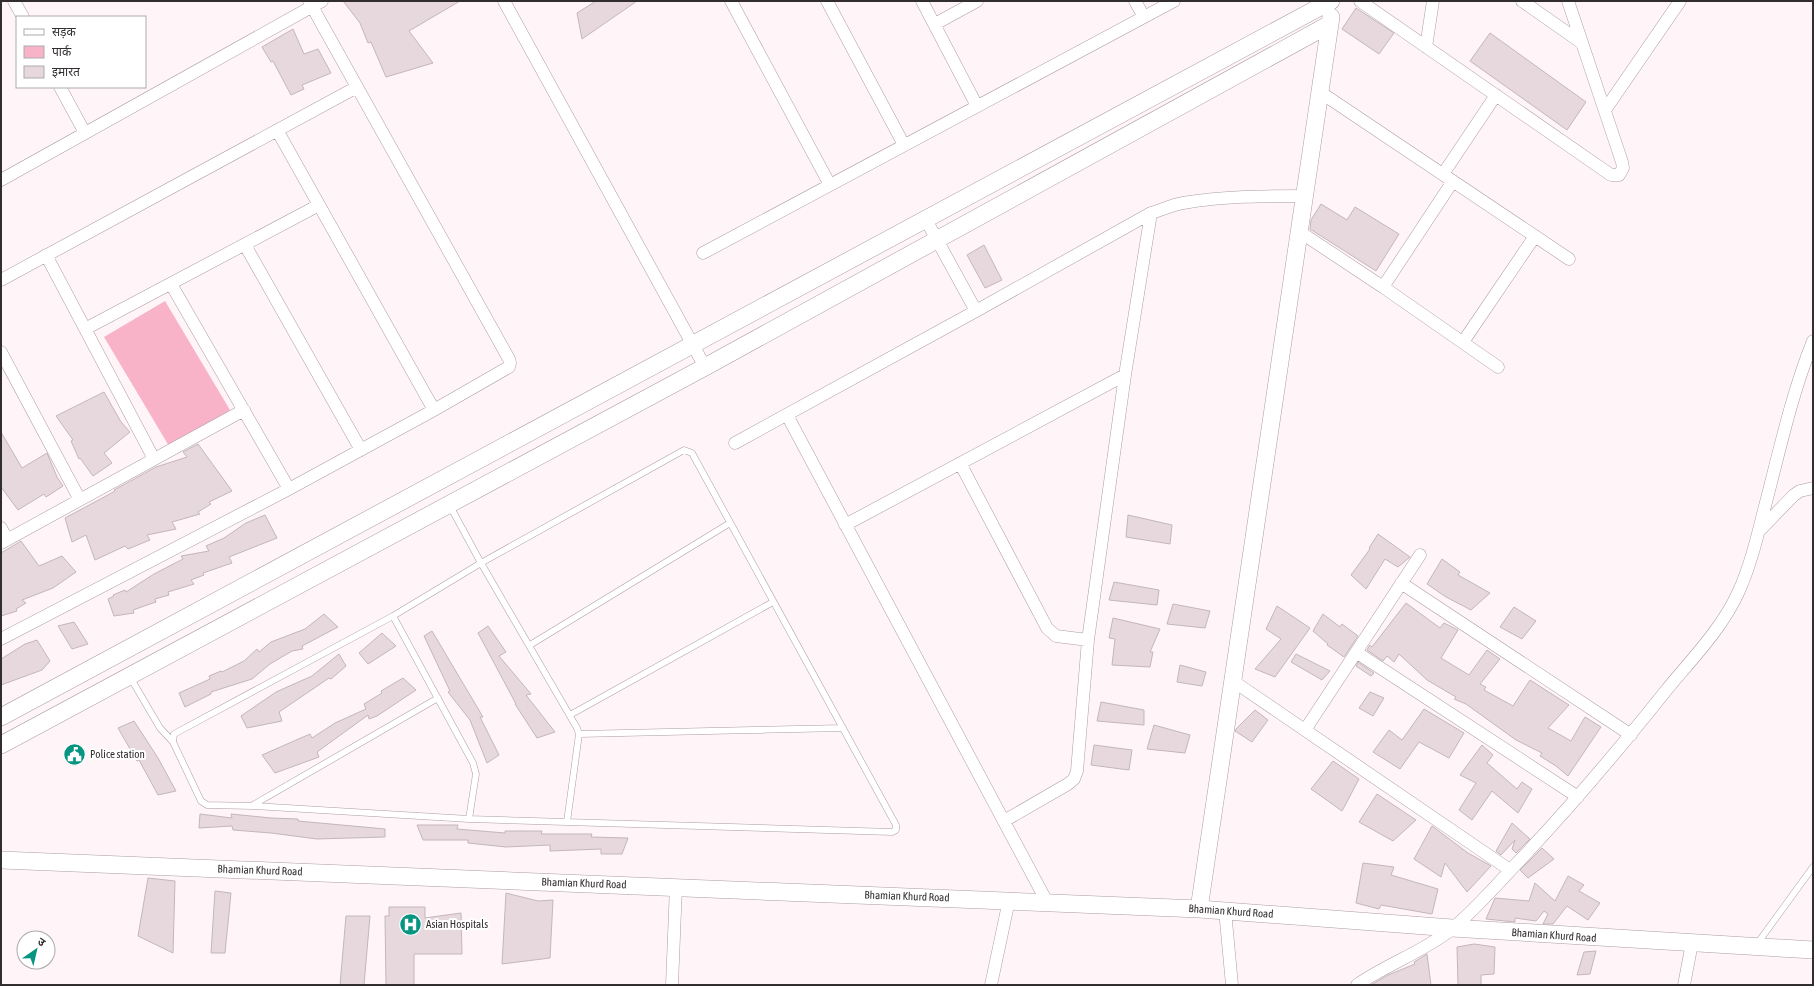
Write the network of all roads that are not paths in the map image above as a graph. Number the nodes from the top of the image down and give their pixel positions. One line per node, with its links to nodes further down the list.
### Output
1 (504, 1): 51 (street)
2 (731, 1): 32 (street)
3 (827, 1): 28 (street)
4 (922, 1): 16 (street)
5 (977, 1): 16 (street)
6 (1135, 1): 15 (street)
7 (1174, 1): 15 (street)
8 (1332, 1): 17 (street); 36 (street)
9 (1360, 1): 19 (street)
10 (1433, 1): 19 (street)
11 (1522, 1): 18 (street)
12 (1568, 1): 18 (street)
13 (1680, 1): 25 (street)
14 (315, 3): 20 (street); 27 (street)
15 (1144, 17): 24 (street)
16 (935, 24): 24 (street)
17 (1330, 24): 22 (street); 39 (street)
18 (1582, 43): 25 (street)
19 (1426, 47): 23 (street)
20 (357, 87): 26 (street); 57 (street)
21 (61, 88): 27 (street)
22 (1320, 92): 29 (street); 33 (street)
23 (1496, 95): 25 (street); 29 (street)
24 (977, 106): 28 (street)
25 (1605, 110)
26 (277, 130): 34 (street); 42 (street)
27 (85, 133): 30 (street)
28 (904, 145): 32 (street)
29 (1443, 174): 31 (street)
30 (1, 180)
31 (1453, 182): 38 (street); 46 (street)
32 (830, 185): 41 (street)
33 (1305, 196): 35 (street); 37 (street)
34 (319, 205): 40 (street); 57 (street)
35 (1151, 213): 47 (street); 55 (street)
36 (925, 218): 39 (street); 51 (street)
37 (1300, 232): 46 (street); 82 (street)
38 (1535, 236): 43 (street); 50 (street)
39 (936, 239): 47 (street); 53 (street)
40 (245, 244): 45 (street); 60 (street)
41 (703, 253)
42 (46, 255): 44 (street); 48 (street)
43 (1569, 259)
44 (1, 280)
45 (171, 284): 48 (street); 56 (street)
46 (1383, 287): 50 (street)
47 (976, 311): 58 (street)
48 (85, 329): 61 (street)
49 (1813, 341): 70 (street)
50 (1463, 342): 54 (street)
51 (692, 344): 53 (street); 85 (street)
52 (1, 352): 65 (street)
53 (705, 367): 66 (street)
54 (1498, 367)
55 (1126, 375): 62 (street); 78 (street)
56 (244, 410): 61 (street); 64 (street)
57 (434, 410): 60 (street)
58 (787, 415): 59 (street); 68 (street)
59 (735, 443)
60 (361, 450): 64 (street)
61 (154, 459): 65 (street)
62 (960, 463): 68 (street); 78 (street)
63 (1813, 488): 70 (street)
64 (289, 489): 77 (street)
65 (80, 500): 71 (street)
66 (449, 504): 73 (lane); 81 (street)
67 (730, 523): 73 (lane); 75 (lane); 79 (lane)
68 (845, 525): 95 (street)
69 (1, 528): 71 (street)
70 (1758, 532): 89 (street)
71 (4, 542)
72 (1420, 555): 74 (street)
73 (481, 563): 76 (lane); 79 (lane)
74 (1401, 583): 80 (street); 89 (street)
75 (773, 602): 84 (lane); 86 (lane)
76 (393, 616): 83 (lane); 90 (lane)
77 (1, 639)
78 (1088, 640): 95 (street)
79 (530, 645): 84 (lane)
80 (1356, 652): 87 (street); 92 (street)
81 (130, 676): 90 (lane); 91 (street)
82 (1233, 681): 87 (street); 103 (street)
83 (438, 698): 93 (lane); 94 (lane)
84 (570, 715): 88 (lane)
85 (1, 717)
86 (843, 728): 88 (lane); 96 (lane)
87 (1305, 730): 99 (street)
88 (579, 734): 96 (lane)
89 (1631, 735): 92 (street)
90 (172, 742): 93 (lane)
91 (1, 745)
92 (1578, 797): 99 (street)
93 (253, 806): 94 (lane)
94 (470, 819): 96 (lane)
95 (1004, 821): 102 (street)
96 (567, 822)
97 (1, 860): 100 (street, Bhamian Khurd Road)
98 (1813, 867): 107 (lane)
99 (1510, 870): 105 (street)
100 (676, 886): 101 (street, Bhamian Khurd Road); 109 (street)
101 (1009, 900): 102 (street, Bhamian Khurd Road); 110 (street)
102 (1047, 902): 103 (street, Bhamian Khurd Road)
103 (1199, 909): 104 (street, Bhamian Khurd Road)
104 (1225, 910): 105 (street, Bhamian Khurd Road); 111 (street)
105 (1452, 928): 106 (street, Bhamian Khurd Road); 112 (street)
106 (1692, 944): 107 (street, Bhamian Khurd Road); 113 (street)
107 (1755, 947): 108 (street, Bhamian Khurd Road)
108 (1813, 950)
109 (672, 985)
110 (991, 985)
111 (1232, 985)
112 (1356, 985)
113 (1684, 985)

